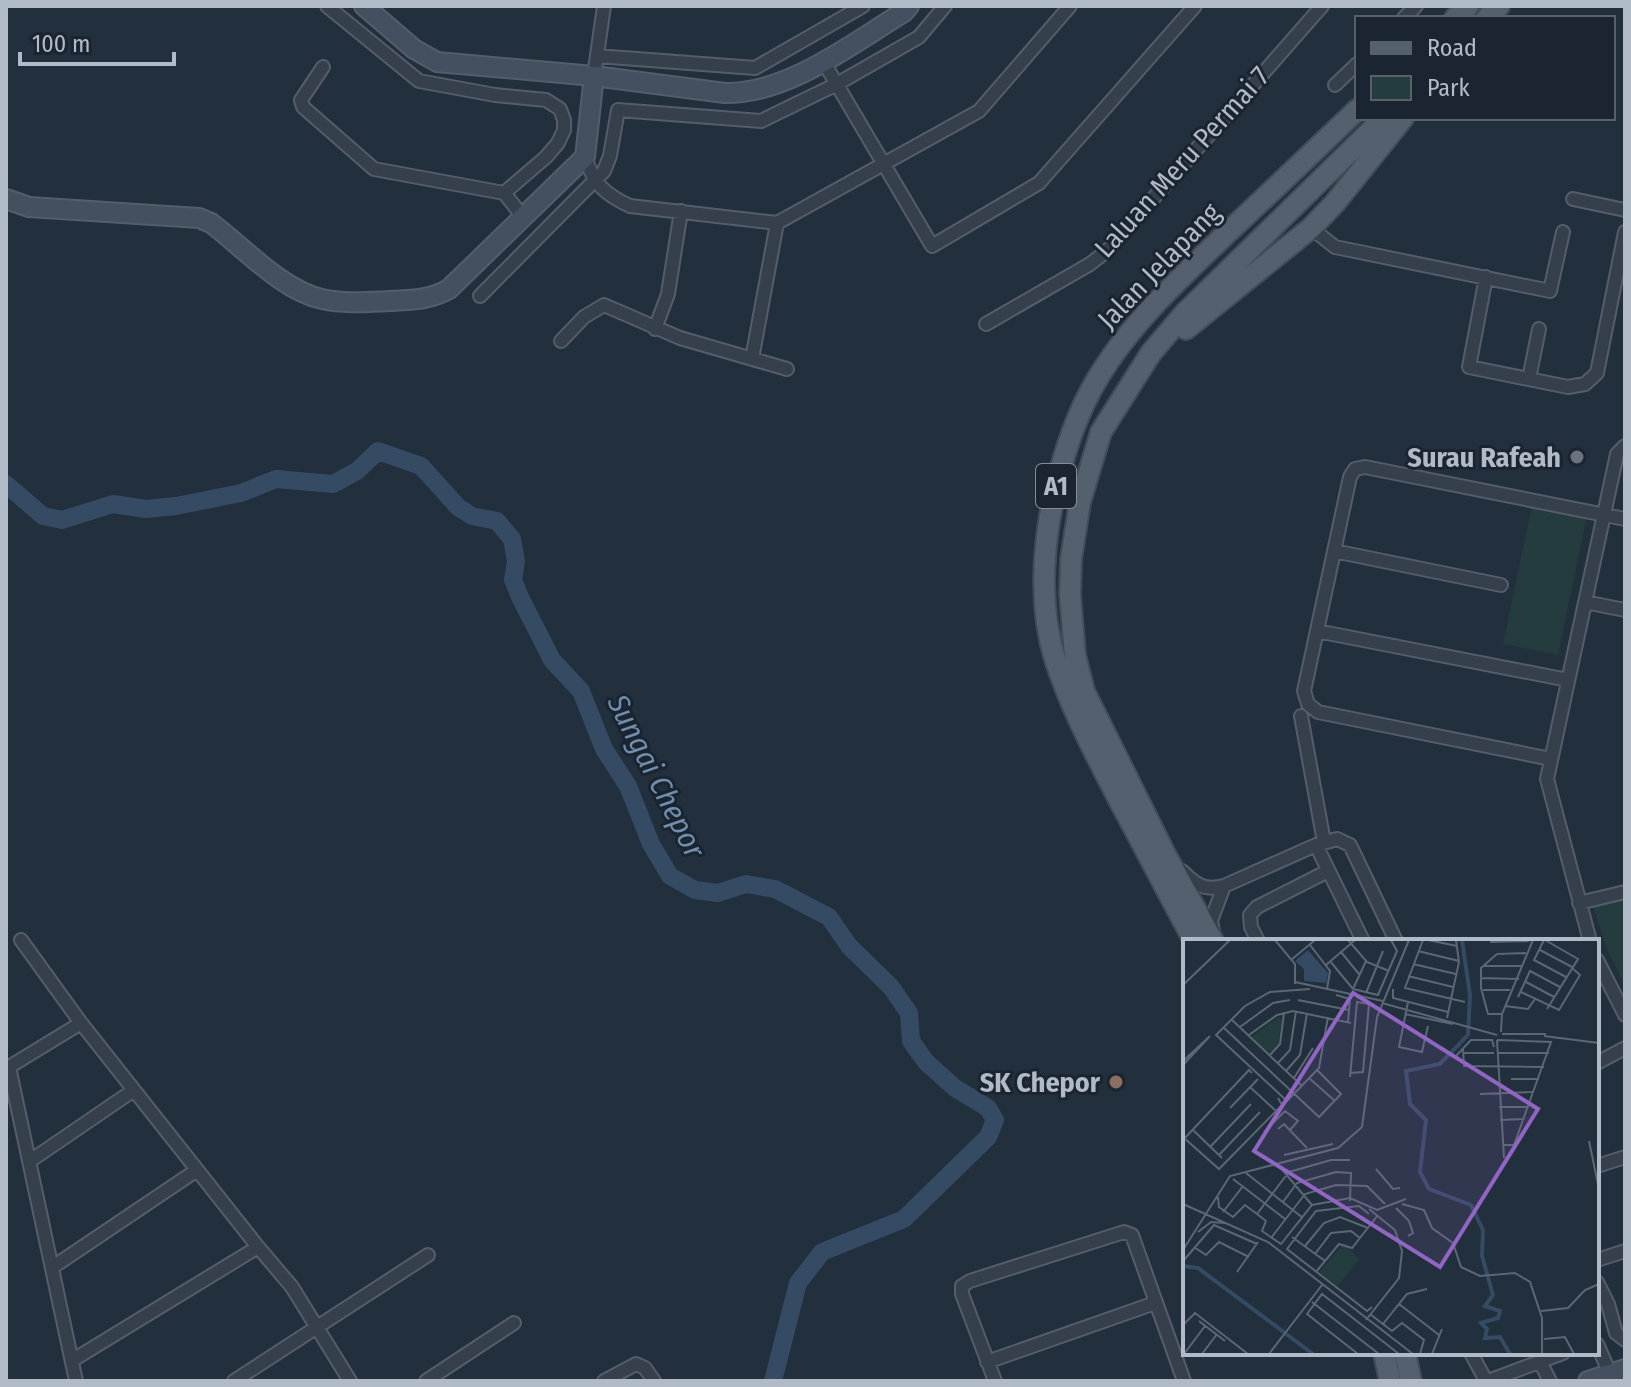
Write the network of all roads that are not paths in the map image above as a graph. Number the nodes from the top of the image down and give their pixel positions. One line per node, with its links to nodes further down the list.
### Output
1 (327, 6): 23 (street)
2 (364, 6): 14 (street)
3 (604, 6): 10 (street)
4 (863, 6): 10 (street)
5 (945, 6): 15 (street)
6 (1070, 6): 21 (street)
7 (1195, 6): 21 (street)
8 (1322, 6): 35 (street, Laluan Meru Permai 7)
9 (904, 8): 11 (street)
10 (597, 56): 14 (street)
11 (823, 61): 14 (street); 15 (street)
12 (1355, 66): 16 (street)
13 (323, 67): 23 (street)
14 (594, 76): 20 (street)
15 (837, 84): 21 (street); 22 (street)
16 (1335, 85)
17 (1355, 112): 60 (main road, Jalan Jelapang / A1)
18 (1382, 120): 42 (main road, Jalan Jelapang / A1)
19 (1401, 120): 30 (main road)
20 (585, 157): 22 (street); 28 (street)
21 (884, 164): 29 (street)
22 (595, 182): 27 (street); 34 (street)
23 (504, 193): 28 (street)
24 (6, 199): 28 (street)
25 (1573, 199): 26 (street)
26 (1625, 210)
27 (681, 211): 29 (street); 36 (street)
28 (524, 218)
29 (777, 223): 39 (street)
30 (1311, 228): 33 (street); 42 (main road)
31 (1563, 232): 33 (street)
32 (1625, 232): 41 (street)
33 (1486, 277): 41 (street)
34 (480, 296)
35 (986, 324)
36 (655, 329): 38 (street); 39 (street)
37 (1539, 329): 41 (street)
38 (561, 341)
39 (752, 359): 40 (street)
40 (787, 369)
41 (1529, 379)
42 (1131, 381): 55 (main road, Jalan Jelapang / A1)
43 (1621, 450): 44 (street)
44 (1604, 515): 45 (street); 46 (street); 48 (street)
45 (1625, 519)
46 (1334, 551): 47 (street); 50 (street)
47 (1501, 585)
48 (1585, 602): 49 (street); 51 (street)
49 (1625, 610)
50 (1317, 631): 51 (street); 53 (street)
51 (1568, 680): 53 (street)
52 (1301, 716): 54 (street)
53 (1551, 759): 59 (street)
54 (1320, 844): 56 (street); 57 (street); 65 (street)
55 (1165, 854): 57 (street); 61 (main road, Jalan Jelapang / A1)
56 (1328, 871): 63 (street); 64 (street)
57 (1224, 886): 62 (street)
58 (1625, 892): 59 (street)
59 (1579, 903): 66 (street)
60 (1193, 939)
61 (1213, 939)
62 (1214, 939)
63 (1257, 939)
64 (1362, 939)
65 (1395, 939)
66 (1589, 939)
67 (21, 940): 70 (street)
68 (1599, 965): 69 (street)
69 (1624, 1009)
70 (81, 1023): 73 (street); 75 (street)
71 (1625, 1048): 72 (street)
72 (1599, 1062)
73 (134, 1090): 75 (street); 77 (street)
74 (1625, 1157): 76 (street)
75 (30, 1161): 82 (street)
76 (1599, 1165)
77 (197, 1170): 78 (street); 82 (street)
78 (258, 1247): 86 (street); 93 (street)
79 (1625, 1251): 81 (street)
80 (428, 1255): 86 (street)
81 (1599, 1259)
82 (53, 1267): 93 (street)
83 (1599, 1286): 87 (street)
84 (1155, 1303): 94 (street); 94 (street); 104 (street)
85 (514, 1323): 100 (street)
86 (318, 1327): 98 (street); 99 (street)
87 (1625, 1340)
88 (1599, 1347): 96 (street)
89 (1385, 1355): 105 (main road)
90 (1404, 1355): 105 (main road)
91 (1472, 1355): 106 (street)
92 (1558, 1355): 95 (street)
93 (73, 1360): 97 (street)
94 (987, 1362): 103 (street)
95 (1540, 1362): 106 (street); 107 (street)
96 (1616, 1375): 108 (street)
97 (76, 1381)
98 (234, 1381)
99 (350, 1381)
100 (426, 1381)
101 (604, 1381): 102 (street)
102 (654, 1381)
103 (995, 1381)
104 (1184, 1381)
105 (1395, 1381)
106 (1487, 1381)
107 (1550, 1381)
108 (1588, 1381)

